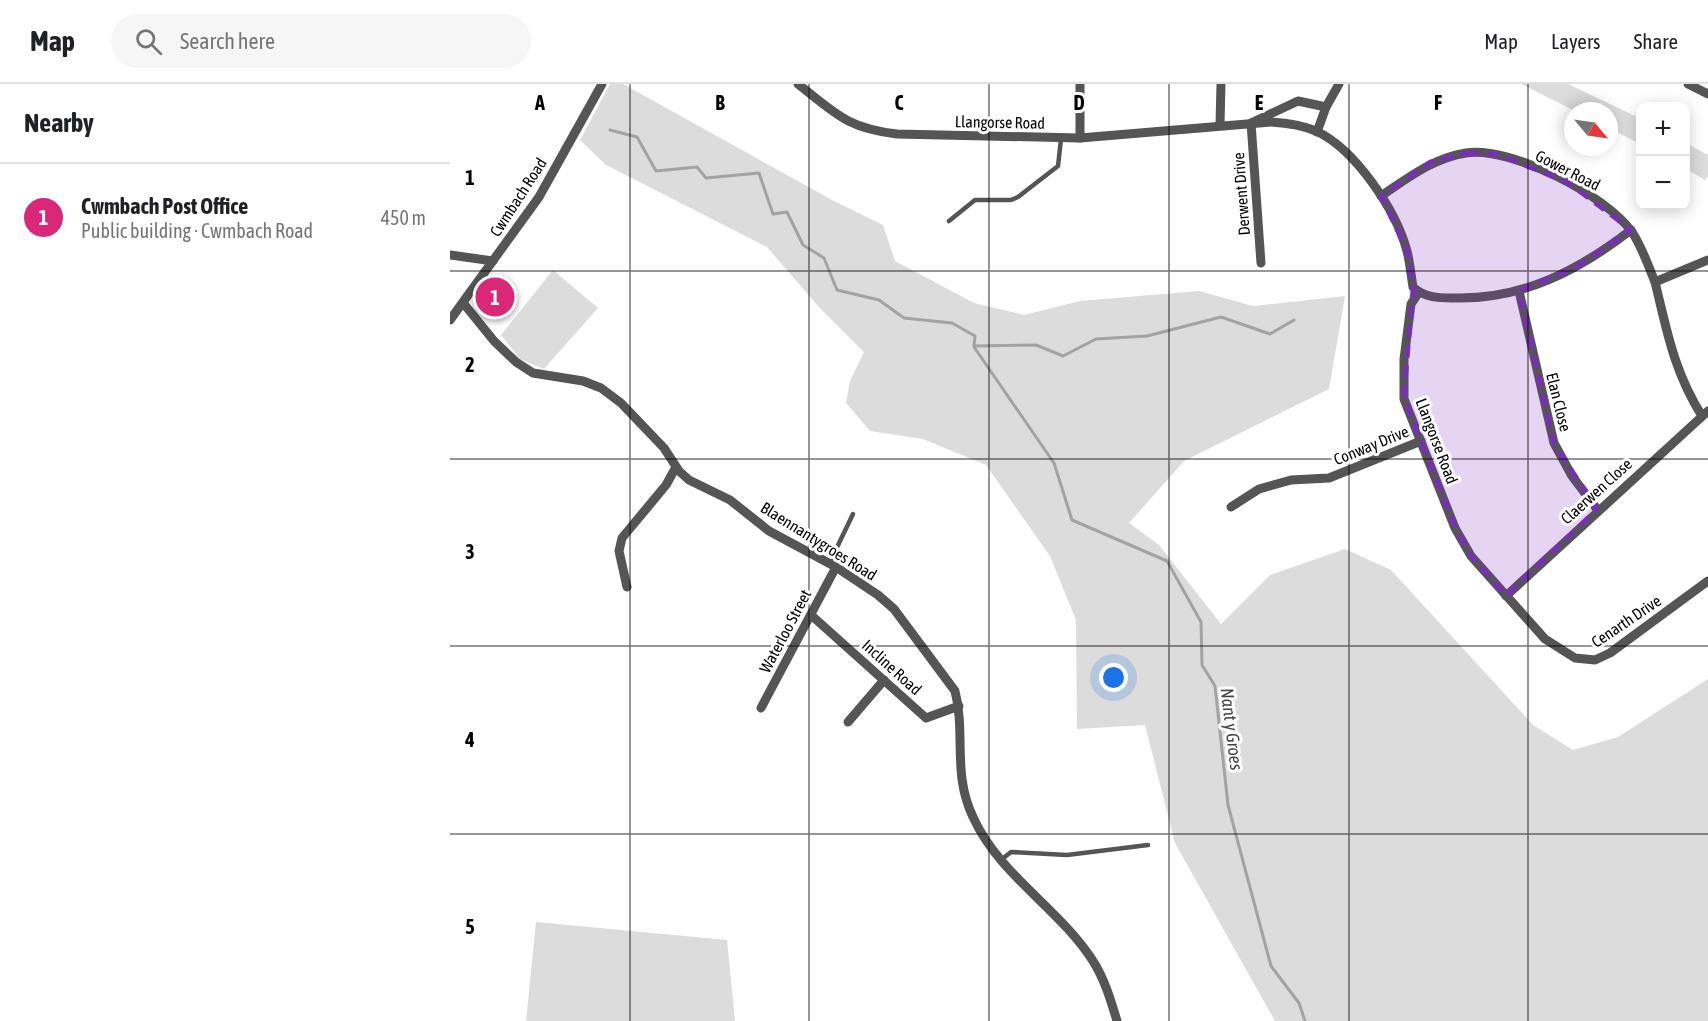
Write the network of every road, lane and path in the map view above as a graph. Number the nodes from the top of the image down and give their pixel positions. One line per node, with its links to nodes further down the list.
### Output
1 (602, 84): 19 (street, Cwmbach Road)
2 (798, 84): 13 (street, Llangorse Road)
3 (1080, 84): 12 (street)
4 (1221, 84): 10 (street)
5 (1339, 84): 8 (street)
6 (1688, 84): 7 (street)
7 (1708, 94)
8 (1326, 107): 9 (street, Llangorse Road); 11 (street)
9 (1251, 123): 10 (street, Llangorse Road); 11 (street, Llangorse Road); 20 (street, Derwent Drive)
10 (1220, 125): 12 (street, Llangorse Road)
11 (1317, 132): 14 (street, Llangorse Road)
12 (1080, 138): 13 (street, Llangorse Road)
13 (1061, 139): 15 (lane)
14 (1381, 196): 16 (street, Gower Road); 23 (street, Llangorse Road)
15 (949, 221)
16 (1630, 230): 21 (street, Gower Road); 22 (street)
17 (450, 255): 19 (street)
18 (1708, 260): 21 (street)
19 (494, 261): 24 (street, Cwmbach Road)
20 (1262, 262)
21 (1655, 282): 26 (street, Gower Road)
22 (1519, 291): 23 (street); 30 (street, Elan Close)
23 (1419, 292): 27 (street, Llangorse Road)
24 (464, 303): 25 (street, Cwmbach Road); 28 (street, Blaennantygroes Road)
25 (450, 320)
26 (1705, 413): 30 (street, Claerwen Close)
27 (1421, 441): 29 (street, Conway Drive); 35 (street, Llangorse Road)
28 (676, 467): 32 (street, Blaennantygroes Road); 34 (street)
29 (1231, 507)
30 (1597, 509): 35 (street, Claerwen Close)
31 (853, 514): 32 (lane)
32 (832, 565): 36 (street, Waterloo Street); 38 (street, Blaennantygroes Road)
33 (1708, 581): 35 (street, Cenarth Drive)
34 (627, 587)
35 (1506, 596)
36 (812, 615): 37 (street, Incline Road); 39 (street, Waterloo Street)
37 (884, 680): 38 (street, Incline Road); 40 (street)
38 (959, 706): 42 (street, Blaennantygroes Road)
39 (761, 708)
40 (848, 722)
41 (1148, 845): 42 (lane)
42 (1001, 860): 43 (street, Blaennantygroes Road)
43 (1117, 1021)

